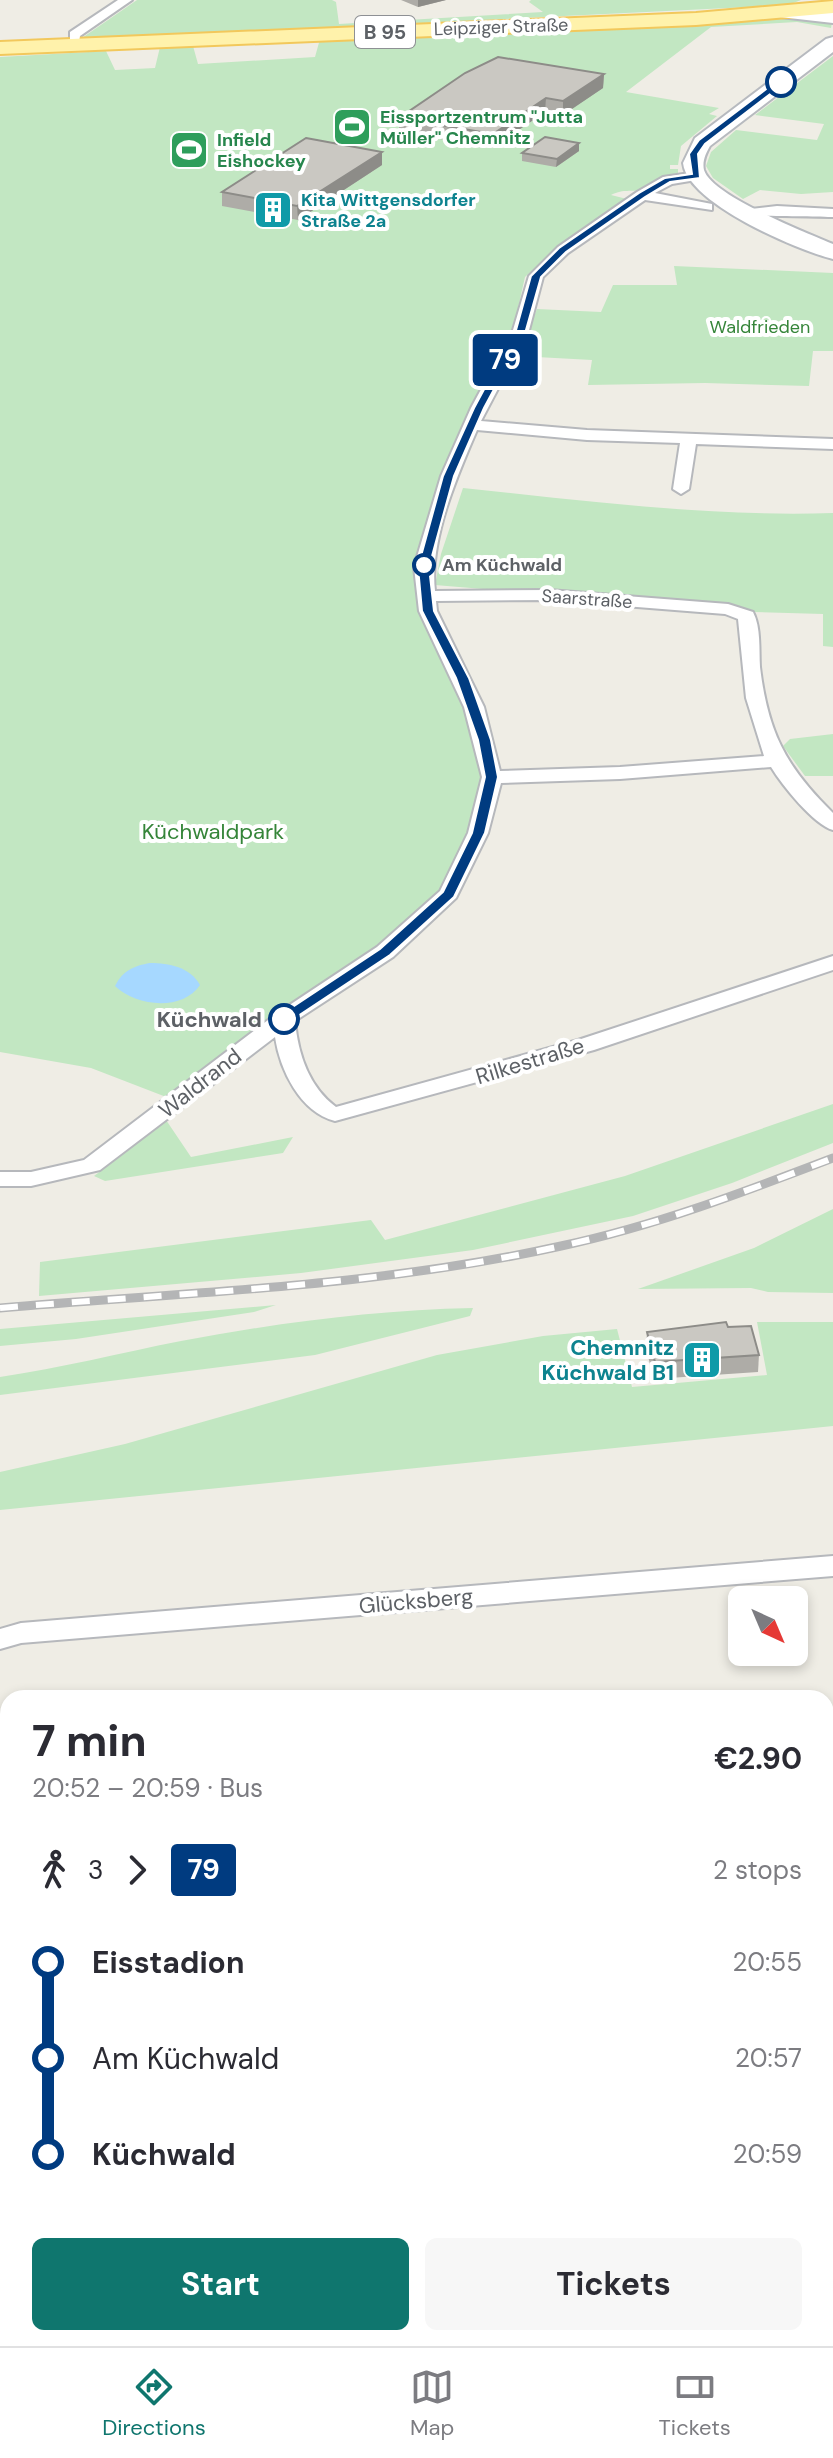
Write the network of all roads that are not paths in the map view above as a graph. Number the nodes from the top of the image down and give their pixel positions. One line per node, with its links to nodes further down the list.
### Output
1 (126, 0): 4 (street)
2 (828, 7): 4 (main road, Leipziger Straße / B 95); 4 (main road, Leipziger Straße / B 95)
3 (833, 43): 6 (street)
4 (74, 44): 5 (main road, Leipziger Straße / B 95)
5 (0, 48)
6 (697, 176): 7 (street, Waldrand); 9 (street)
7 (642, 195): 8 (street); 12 (street, Waldrand)
8 (707, 207)
9 (751, 213): 10 (street); 11 (street)
10 (833, 213)
11 (833, 252)
12 (471, 425): 13 (street); 16 (street, Waldrand)
13 (689, 438): 14 (street); 15 (street)
14 (833, 444)
15 (681, 489)
16 (425, 596): 17 (street, Saarstraße); 18 (street, Waldrand)
17 (778, 761): 18 (street); 19 (street)
18 (492, 777): 21 (street, Waldrand)
19 (833, 824)
20 (833, 963): 21 (street, Rilkestraße)
21 (284, 1019): 22 (street, Waldrand)
22 (0, 1179)
23 (833, 1566): 24 (street, Glücksberg)
24 (0, 1639)

